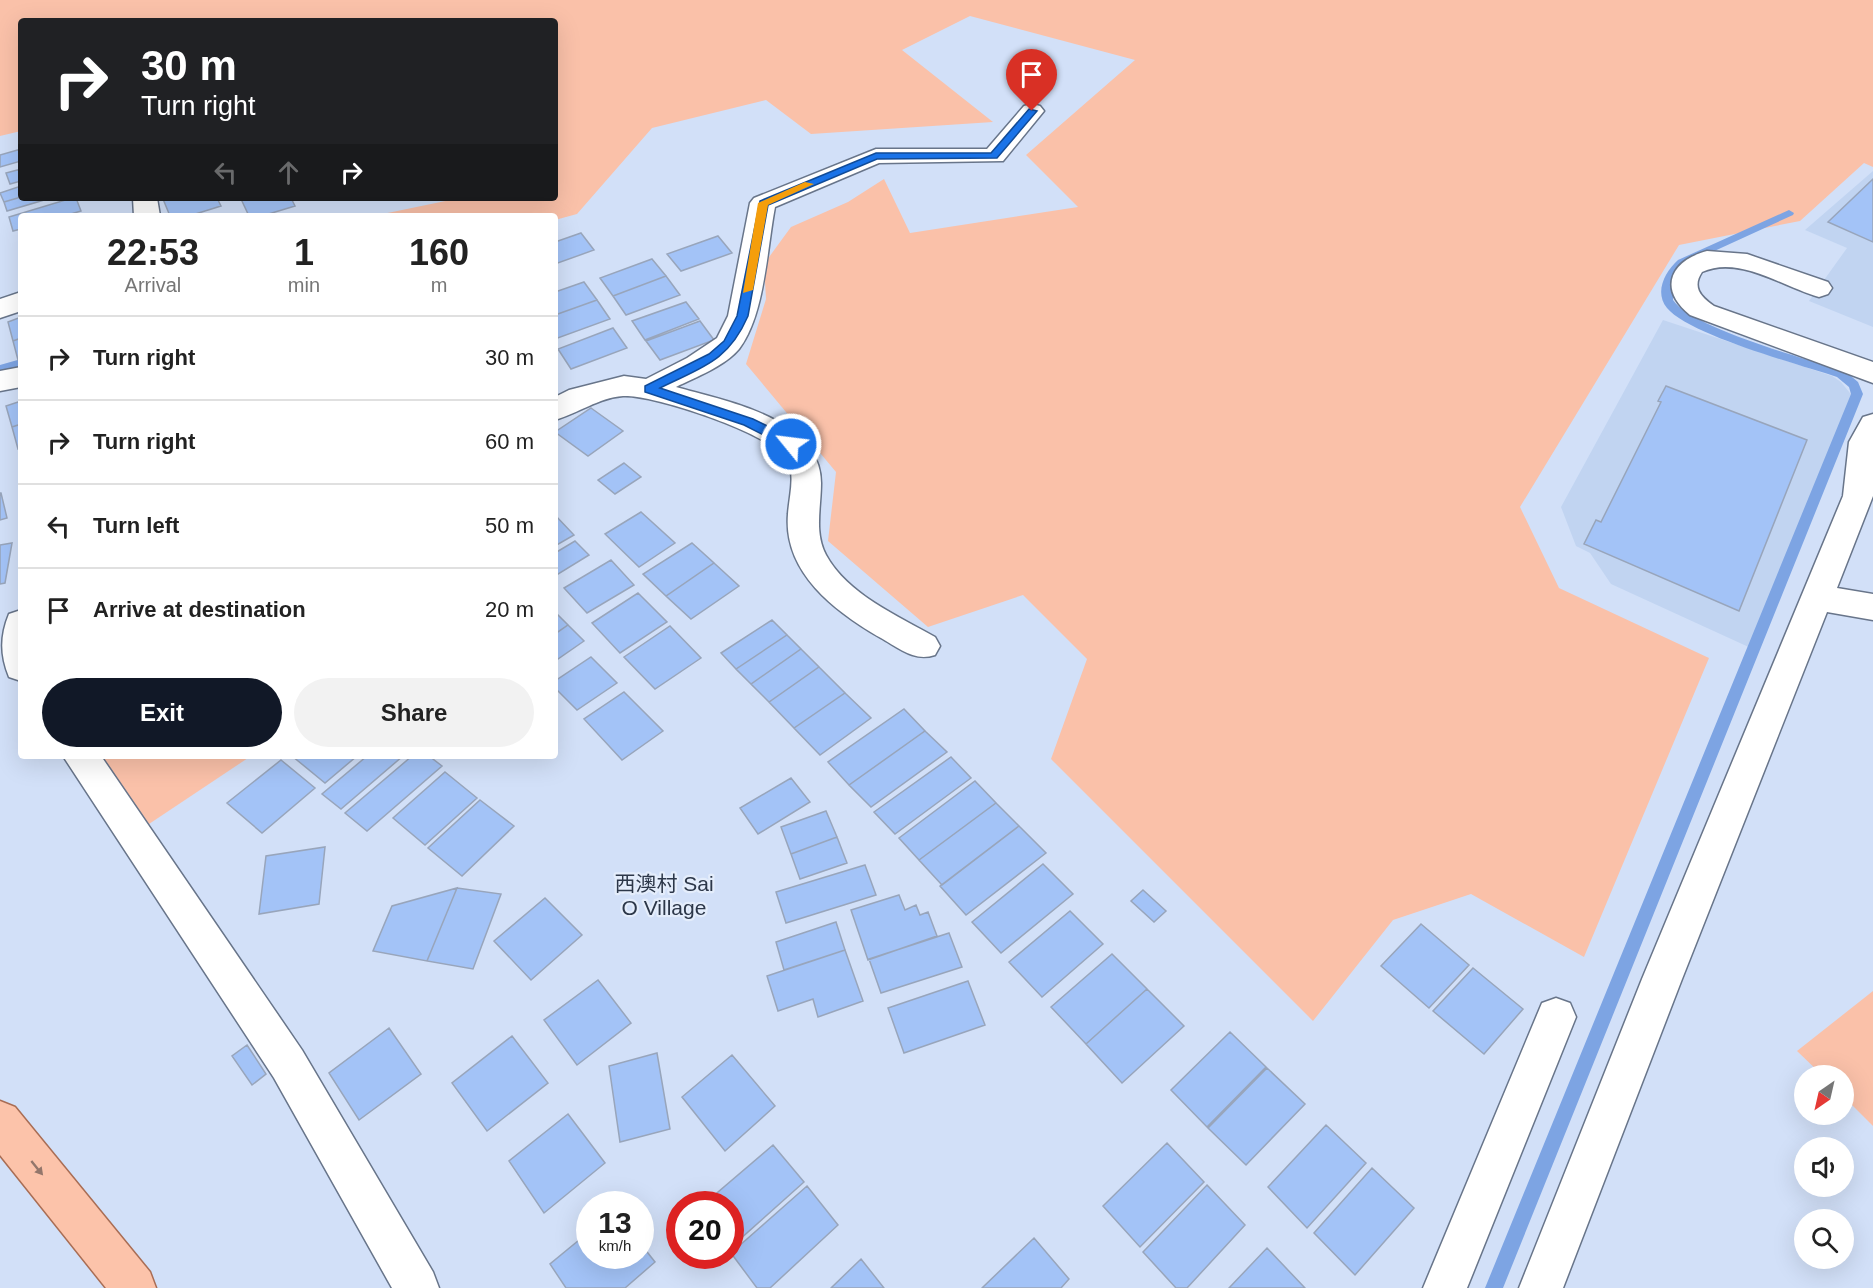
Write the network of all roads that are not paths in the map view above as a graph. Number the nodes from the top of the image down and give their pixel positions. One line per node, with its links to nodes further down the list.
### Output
1 (1032, 111): 8 (street)
2 (1819, 288): 5 (street)
3 (18, 302): 4 (street)
4 (0, 309)
5 (1873, 374)
6 (18, 378): 7 (street)
7 (0, 381)
8 (649, 389): 9 (street); 14 (street)
9 (558, 408)
10 (1873, 424): 11 (street)
11 (1867, 484): 12 (street)
12 (1816, 597): 13 (street); 21 (street)
13 (1873, 607)
14 (923, 646)
15 (83, 759): 19 (street)
16 (1556, 1017): 20 (street)
17 (0, 1122): 18 (main road, one-way to 18)
18 (134, 1288)
19 (417, 1288)
20 (1445, 1288)
21 (1541, 1288)

